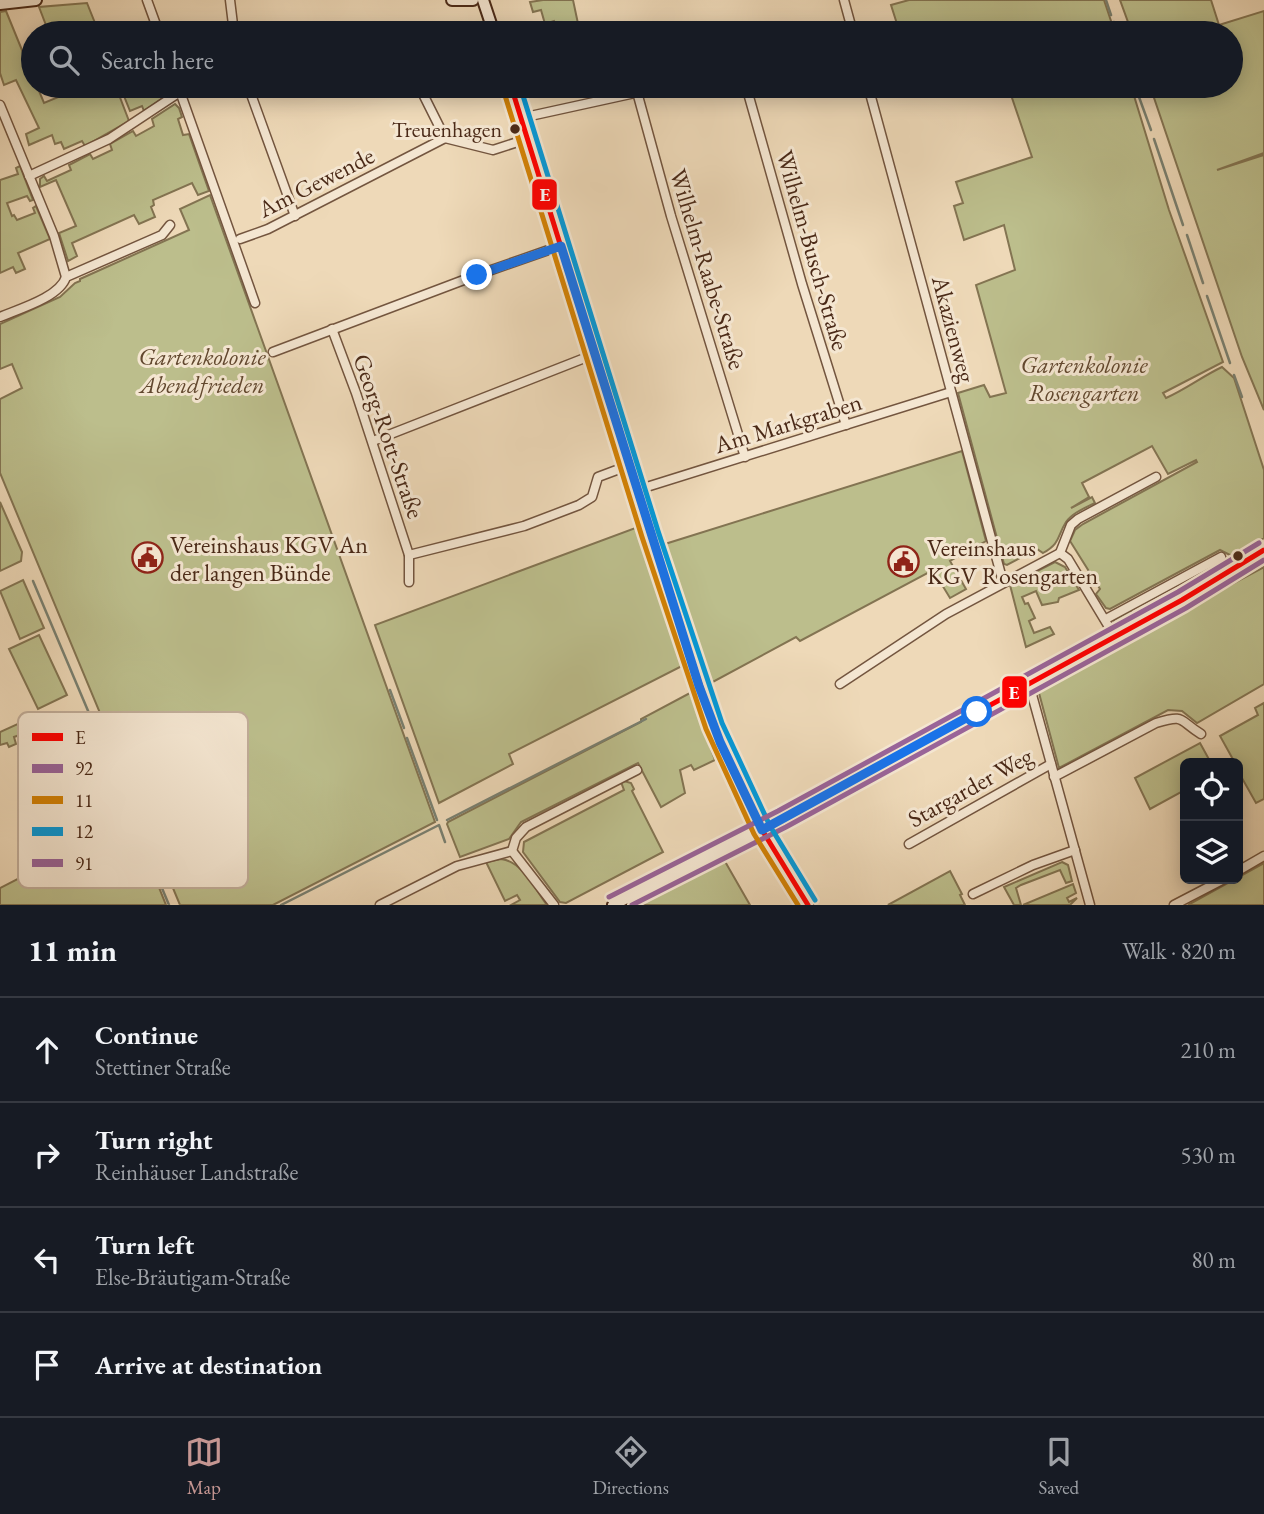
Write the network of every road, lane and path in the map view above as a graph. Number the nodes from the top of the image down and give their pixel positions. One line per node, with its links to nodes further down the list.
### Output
1 (36, 0): 8 (main road)
2 (147, 0): 9 (street)
3 (230, 0): 10 (street)
4 (452, 0): 5 (main road)
5 (473, 0)
6 (483, 0): 11 (main road)
7 (844, 0): 12 (street)
8 (0, 4)
9 (155, 21)
10 (233, 21)
11 (490, 21)
12 (850, 21)
13 (166, 98): 26 (street)
14 (182, 98): 32 (street)
15 (252, 98): 27 (street)
16 (425, 98): 24 (street)
17 (515, 98): 23 (main road)
18 (609, 98): 23 (street)
19 (638, 98): 40 (street, Wilhelm-Raabe-Straße)
20 (749, 98): 38 (street, Wilhelm-Busch-Straße)
21 (871, 98): 37 (street, Akazienweg)
22 (0, 105): 26 (street)
23 (521, 118): 25 (main road)
24 (445, 138): 25 (street); 27 (street, Am Gewende)
25 (527, 139): 30 (main road)
26 (29, 176): 31 (street)
27 (295, 216): 29 (street, Am Gewende)
28 (170, 225): 31 (street)
29 (240, 239)
30 (561, 246): 34 (street); 36 (main road)
31 (66, 277): 33 (street)
32 (255, 303)
33 (0, 317)
34 (332, 329): 35 (street); 39 (street, Georg-Rott-Straße)
35 (274, 352)
36 (595, 354): 39 (street); 41 (main road)
37 (951, 392): 38 (street, Am Markgraben); 49 (street, Akazienweg)
38 (846, 425): 40 (street, Am Markgraben)
39 (373, 441): 46 (street, Georg-Rott-Straße)
40 (745, 457): 43 (street, Am Markgraben)
41 (630, 465): 43 (main road); 46 (street)
42 (1156, 477): 44 (street)
43 (637, 490): 58 (main road)
44 (1060, 552): 49 (street); 50 (street)
45 (1264, 553): 51 (main road)
46 (409, 555): 48 (street, Georg-Rott-Straße)
47 (1221, 556): 50 (street)
48 (409, 582)
49 (1003, 582): 52 (street)
50 (1106, 619): 51 (street)
51 (1115, 637): 53 (main road)
52 (840, 684)
53 (1029, 684): 55 (street); 58 (main road)
54 (1201, 734): 57 (street)
55 (1051, 764): 57 (street); 59 (street, Stargarder Weg)
56 (637, 770): 60 (street)
57 (1055, 777): 61 (street)
58 (762, 830): 66 (main road); 69 (main road)
59 (909, 844)
60 (512, 850): 67 (street); 68 (street)
61 (1075, 850): 65 (street); 70 (street)
62 (1264, 856): 63 (street)
63 (1243, 868)
64 (1214, 884): 71 (street)
65 (972, 894)
66 (619, 904)
67 (380, 905)
68 (554, 905)
69 (808, 905)
70 (1090, 905)
71 (1174, 905)

